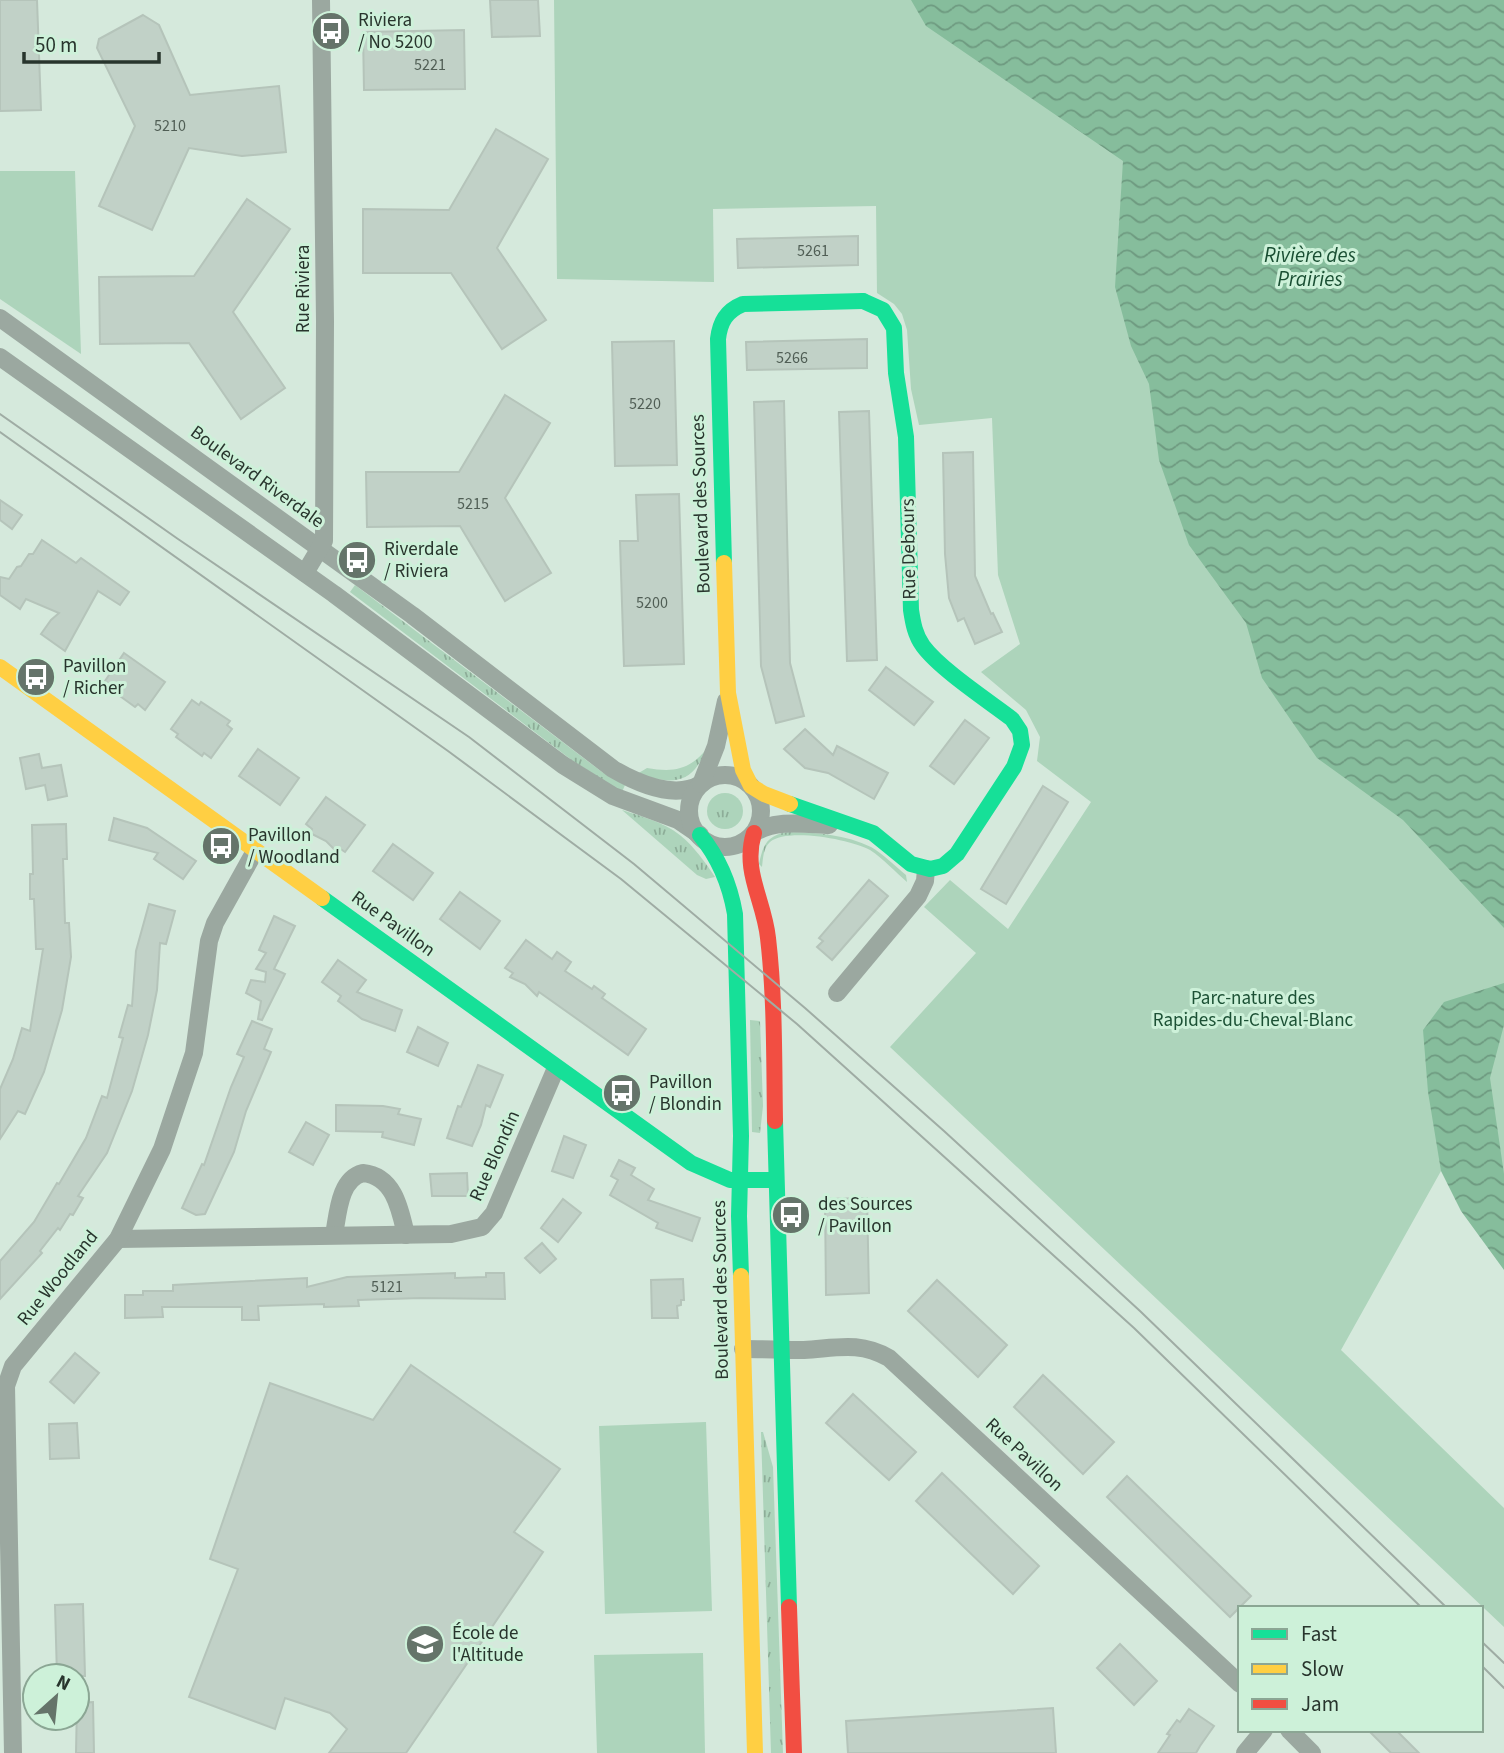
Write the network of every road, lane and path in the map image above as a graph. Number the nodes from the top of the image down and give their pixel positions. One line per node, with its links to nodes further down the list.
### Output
1 (321, 0): 5 (street, Rue Riviera)
2 (724, 315): 8 (street, Boulevard des Sources); 15 (street, Rue Debours)
3 (0, 318): 5 (street, Boulevard Riverdale)
4 (0, 357): 6 (street)
5 (321, 549): 6 (street, Rue Riviera); 9 (street, Boulevard Riverdale)
6 (305, 573): 13 (street)
7 (0, 667): 14 (street, Rue Pavillon)
8 (728, 693): 9 (street, Boulevard des Sources); 10 (street, Boulevard des Sources)
9 (701, 784): 10 (street); 13 (street)
10 (751, 786): 11 (street); 12 (street)
11 (848, 826): 12 (street); 15 (street)
12 (754, 833): 13 (street); 18 (street)
13 (700, 835): 19 (street, Boulevard des Sources)
14 (255, 851): 17 (street, Rue Pavillon); 22 (street, Rue Woodland)
15 (926, 869): 16 (street)
16 (838, 993)
17 (556, 1068): 19 (street, Rue Pavillon); 21 (street, Rue Blondin)
18 (775, 1180): 19 (street, Rue Pavillon); 24 (street)
19 (740, 1181): 23 (street, Boulevard des Sources)
20 (334, 1235): 21 (street, Rue Blondin); 21 (street); 22 (street, Rue Blondin)
21 (407, 1235)
22 (118, 1239): 28 (street, Rue Woodland)
23 (743, 1349): 24 (street, Rue Pavillon); 29 (street, Boulevard des Sources)
24 (782, 1349): 25 (street, Rue Pavillon); 30 (street)
25 (1238, 1682)
26 (1262, 1732): 31 (street)
27 (1291, 1732): 32 (street)
28 (13, 1753)
29 (755, 1753)
30 (794, 1753)
31 (1245, 1753)
32 (1312, 1753)

